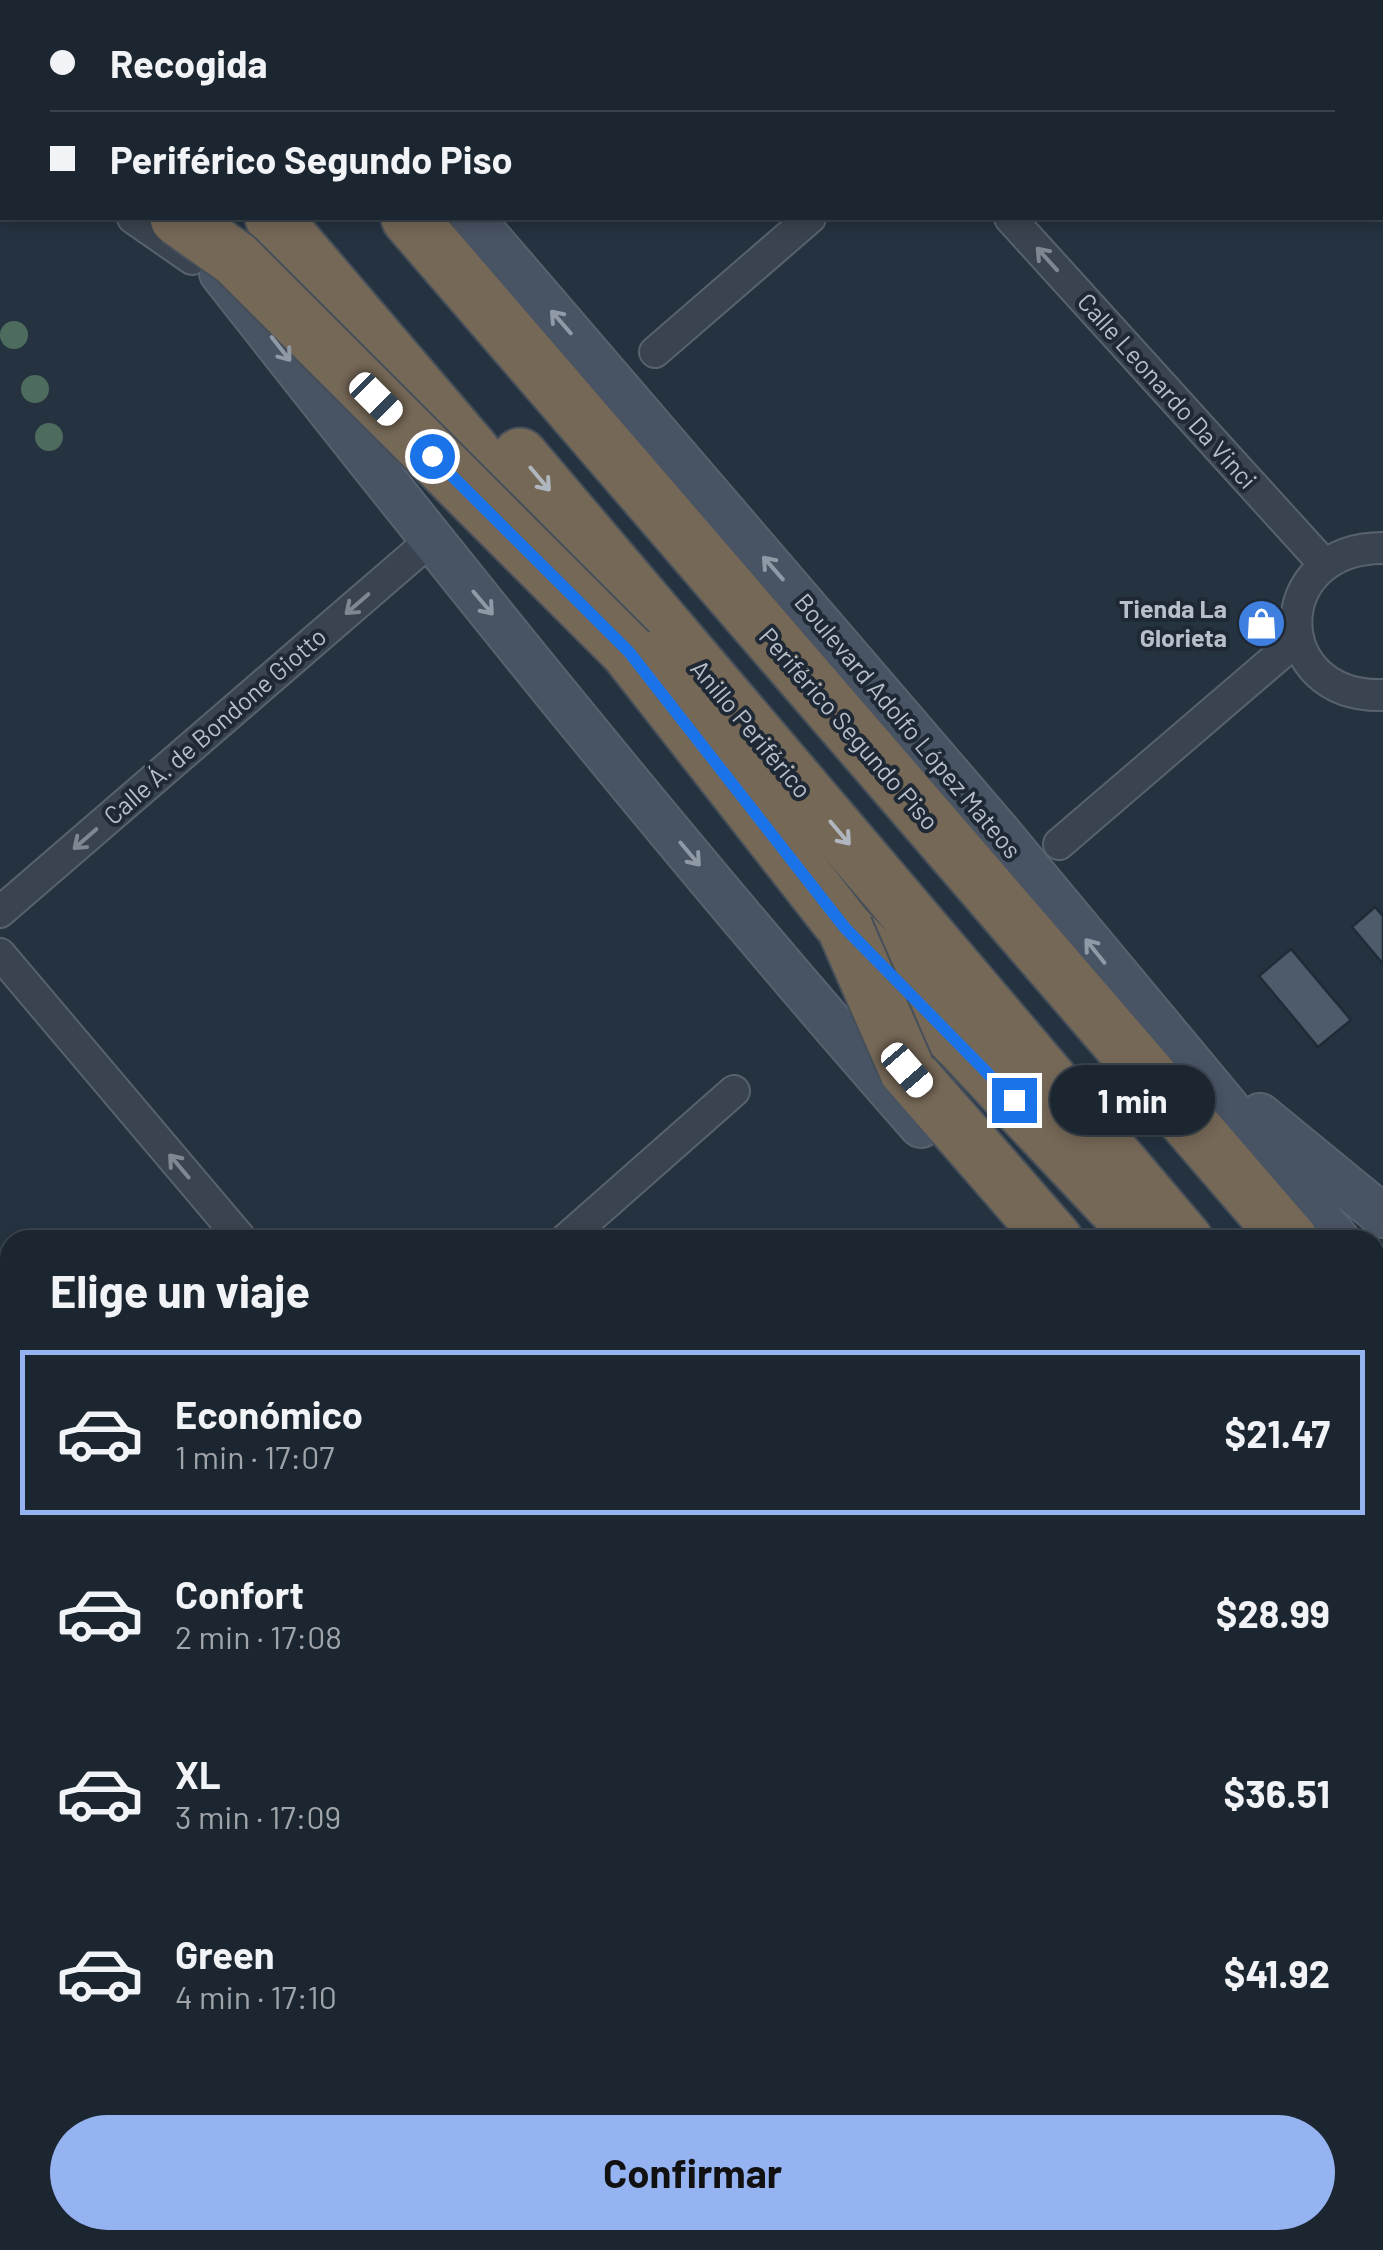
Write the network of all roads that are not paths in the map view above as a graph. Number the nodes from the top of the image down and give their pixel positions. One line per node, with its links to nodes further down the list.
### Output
1 (135, 220): 12 (street)
2 (180, 220): 12 (main road)
3 (181, 220): 19 (highway, bridge)
4 (265, 220): 13 (highway)
5 (275, 220): 13 (highway)
6 (320, 220): 33 (highway, Anillo Periférico, one-way to 33)
7 (401, 220): 34 (highway)
8 (411, 220): 35 (highway, Periférico Segundo Piso)
9 (474, 220): 25 (main road, Boulevard Adolfo López Mateos, one-way to 9)
10 (808, 220): 14 (street)
11 (1012, 220): 17 (street, Calle Leonardo Da Vinci, one-way to 11)
12 (232, 287): 15 (main road, one-way to 15)
13 (335, 290): 19 (highway, bridge)
14 (655, 352)
15 (430, 540): 22 (street, Calle Á. de Bondone Giotto, one-way to 22); 30 (main road, one-way to 30)
16 (1383, 548): 17 (street)
17 (1324, 564): 18 (street)
18 (1298, 639): 20 (street); 21 (street)
19 (629, 652): 23 (highway)
20 (1383, 696)
21 (1058, 844)
22 (0, 912)
23 (845, 928): 31 (highway, bridge); 32 (highway)
24 (0, 954): 28 (street, one-way to 24)
25 (1126, 989): 27 (main road); 36 (main road, Boulevard Adolfo López Mateos)
26 (734, 1091): 29 (street)
27 (1383, 1216)
28 (234, 1230)
29 (576, 1230)
30 (1013, 1230)
31 (1046, 1230)
32 (1137, 1230)
33 (1177, 1230)
34 (1245, 1230)
35 (1281, 1230)
36 (1330, 1230)

